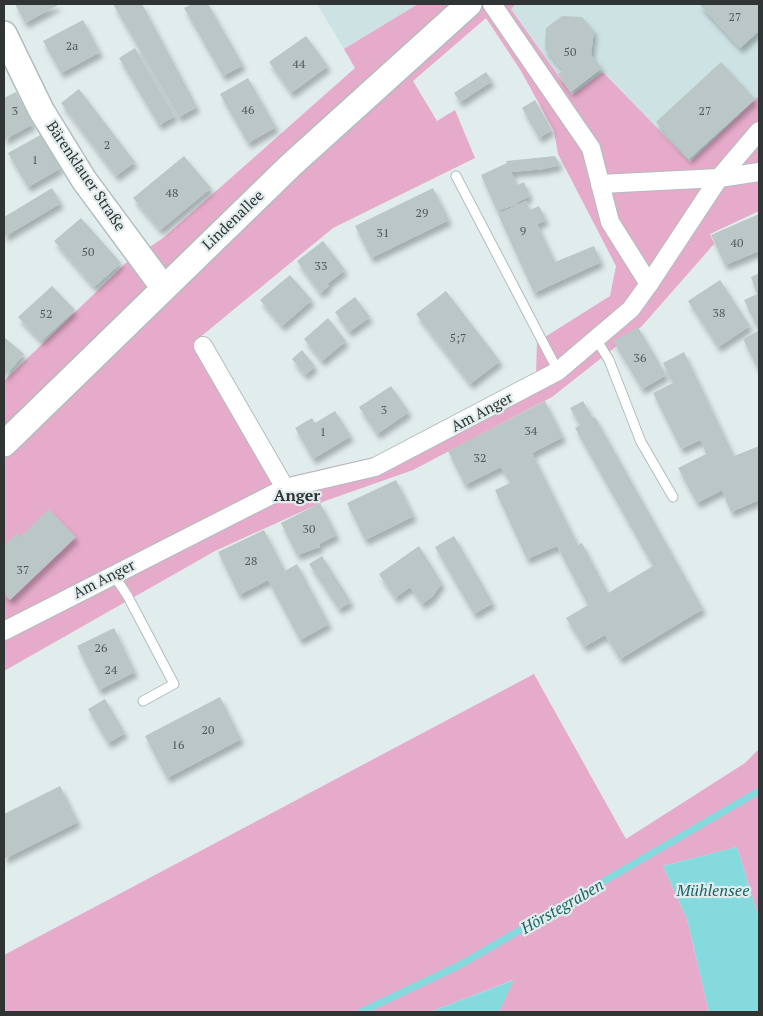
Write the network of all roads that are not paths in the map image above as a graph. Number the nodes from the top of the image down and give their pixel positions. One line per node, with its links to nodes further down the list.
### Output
1 (469, 4): 10 (main road, Lindenallee)
2 (492, 4): 8 (street)
3 (4, 34): 10 (main road, Bärenklauer Straße)
4 (759, 131): 7 (street, Am Anger)
5 (759, 172): 7 (street)
6 (456, 176): 13 (lane)
7 (718, 178): 8 (street); 9 (street, Am Anger)
8 (600, 184): 9 (street)
9 (650, 284): 11 (street, Am Anger)
10 (163, 287): 14 (main road, Lindenallee)
11 (596, 339): 13 (street, Am Anger); 16 (lane)
12 (204, 346): 15 (street)
13 (558, 372): 15 (street, Am Anger)
14 (4, 444)
15 (285, 488): 17 (street, Am Anger)
16 (673, 497)
17 (113, 574): 18 (street, Am Anger); 19 (lane)
18 (4, 631)
19 (143, 701)

